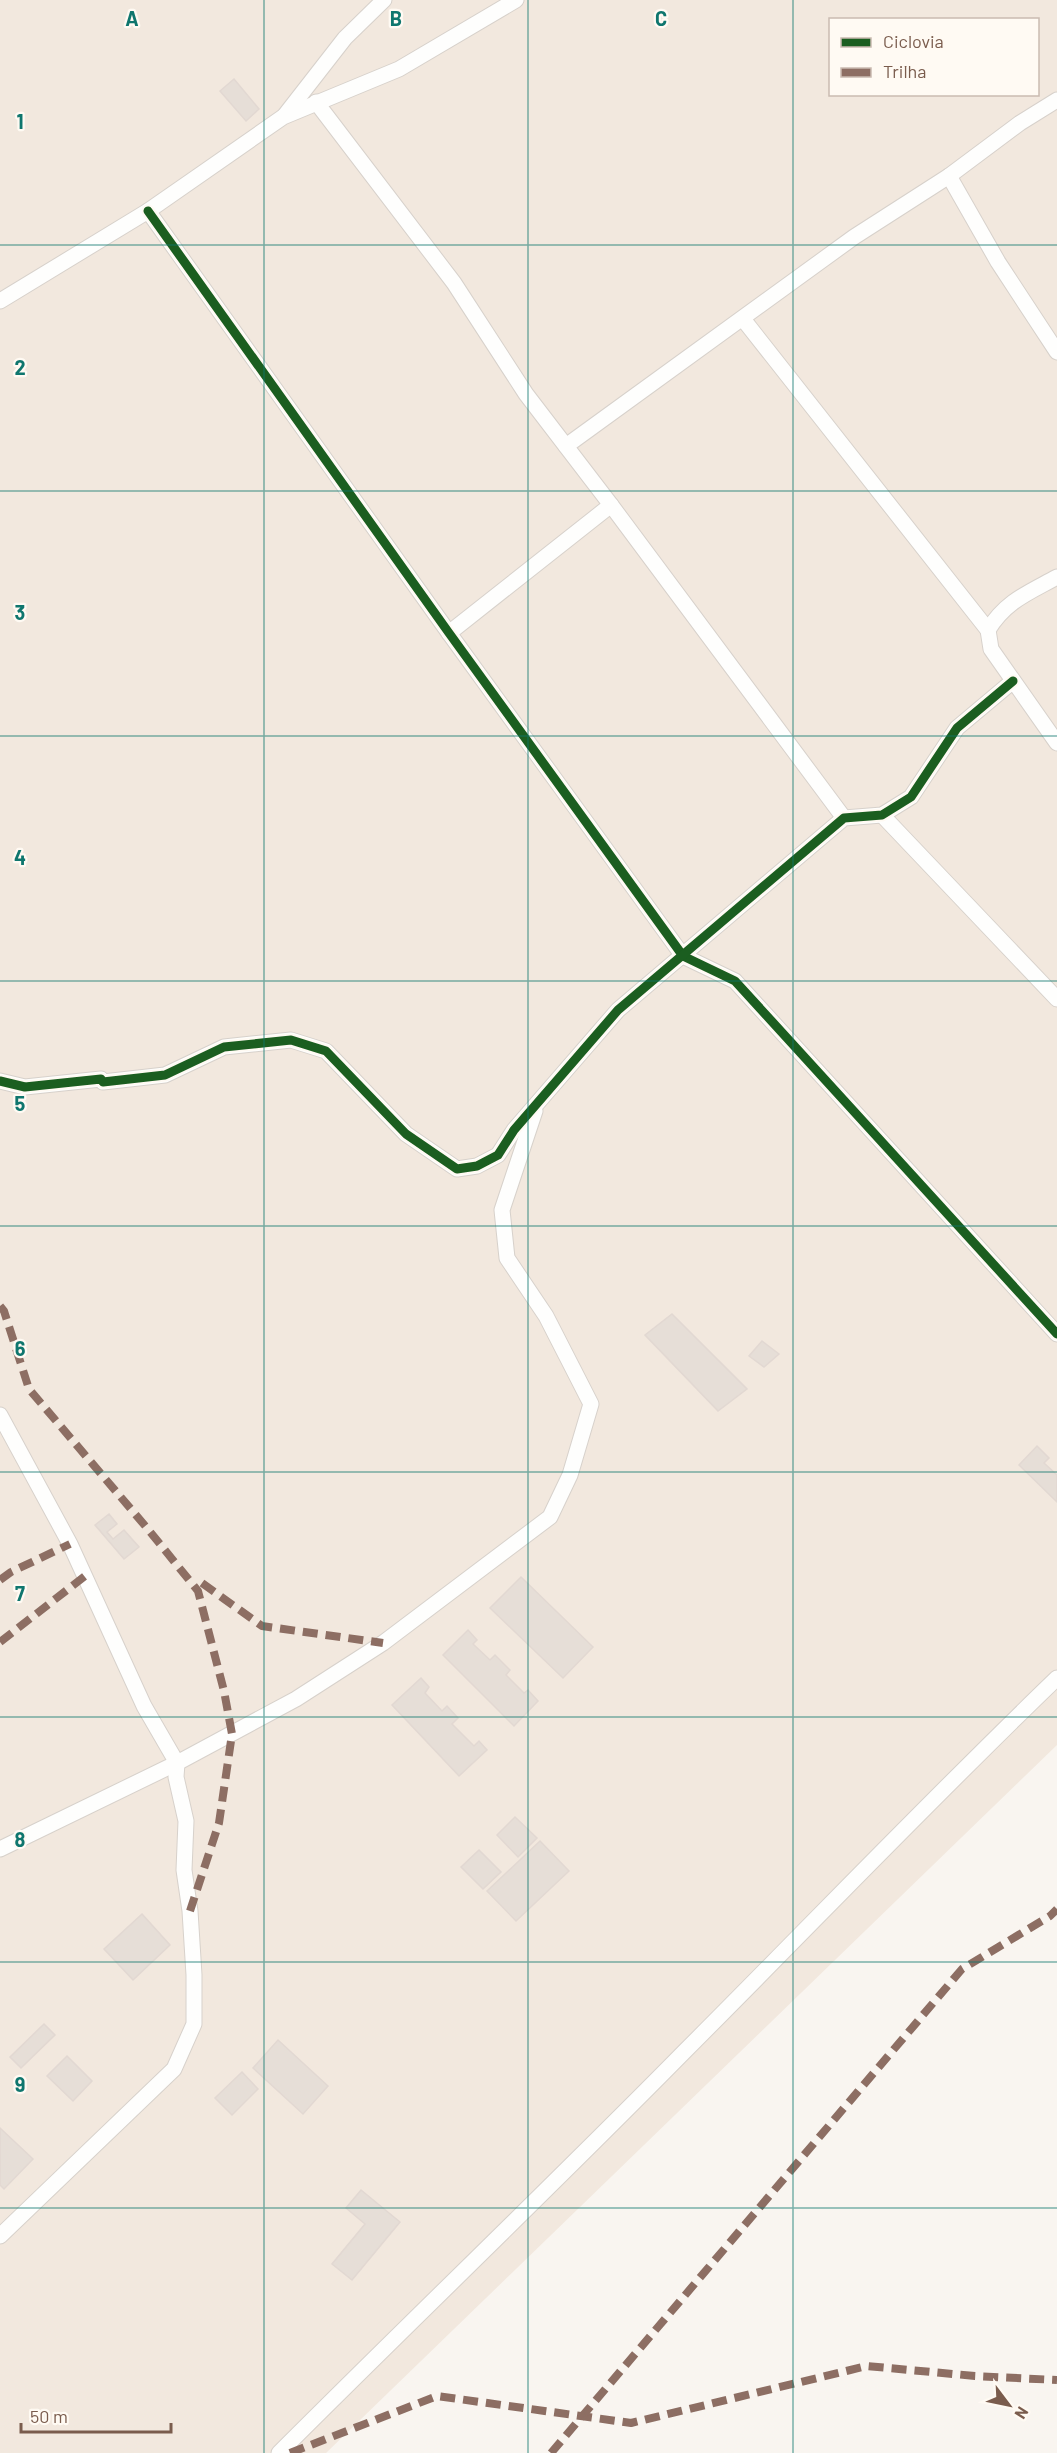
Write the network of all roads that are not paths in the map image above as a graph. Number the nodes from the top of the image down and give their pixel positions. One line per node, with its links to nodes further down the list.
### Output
1 (384, 0): 5 (street)
2 (516, 0): 4 (street)
3 (1057, 100): 6 (street)
4 (316, 102): 5 (street); 11 (street)
5 (283, 117): 7 (street)
6 (949, 176): 9 (street); 10 (street)
7 (148, 211): 8 (street); 15 (street)
8 (0, 301)
9 (743, 319): 11 (street); 14 (street)
10 (1057, 352)
11 (567, 446): 12 (street)
12 (612, 505): 15 (street); 19 (street)
13 (1057, 577): 14 (street)
14 (988, 630): 16 (street)
15 (449, 633): 20 (street)
16 (1013, 681): 17 (street); 18 (street)
17 (1057, 743)
18 (882, 815): 19 (street); 21 (street)
19 (844, 818): 20 (street)
20 (683, 956): 23 (street); 24 (street)
21 (1057, 999)
22 (0, 1081): 23 (street)
23 (537, 1104): 27 (street)
24 (1057, 1334)
25 (0, 1415): 27 (street)
26 (1057, 1678): 30 (street)
27 (177, 1763): 28 (street); 29 (street)
28 (0, 1849)
29 (0, 2236)
30 (279, 2453)

